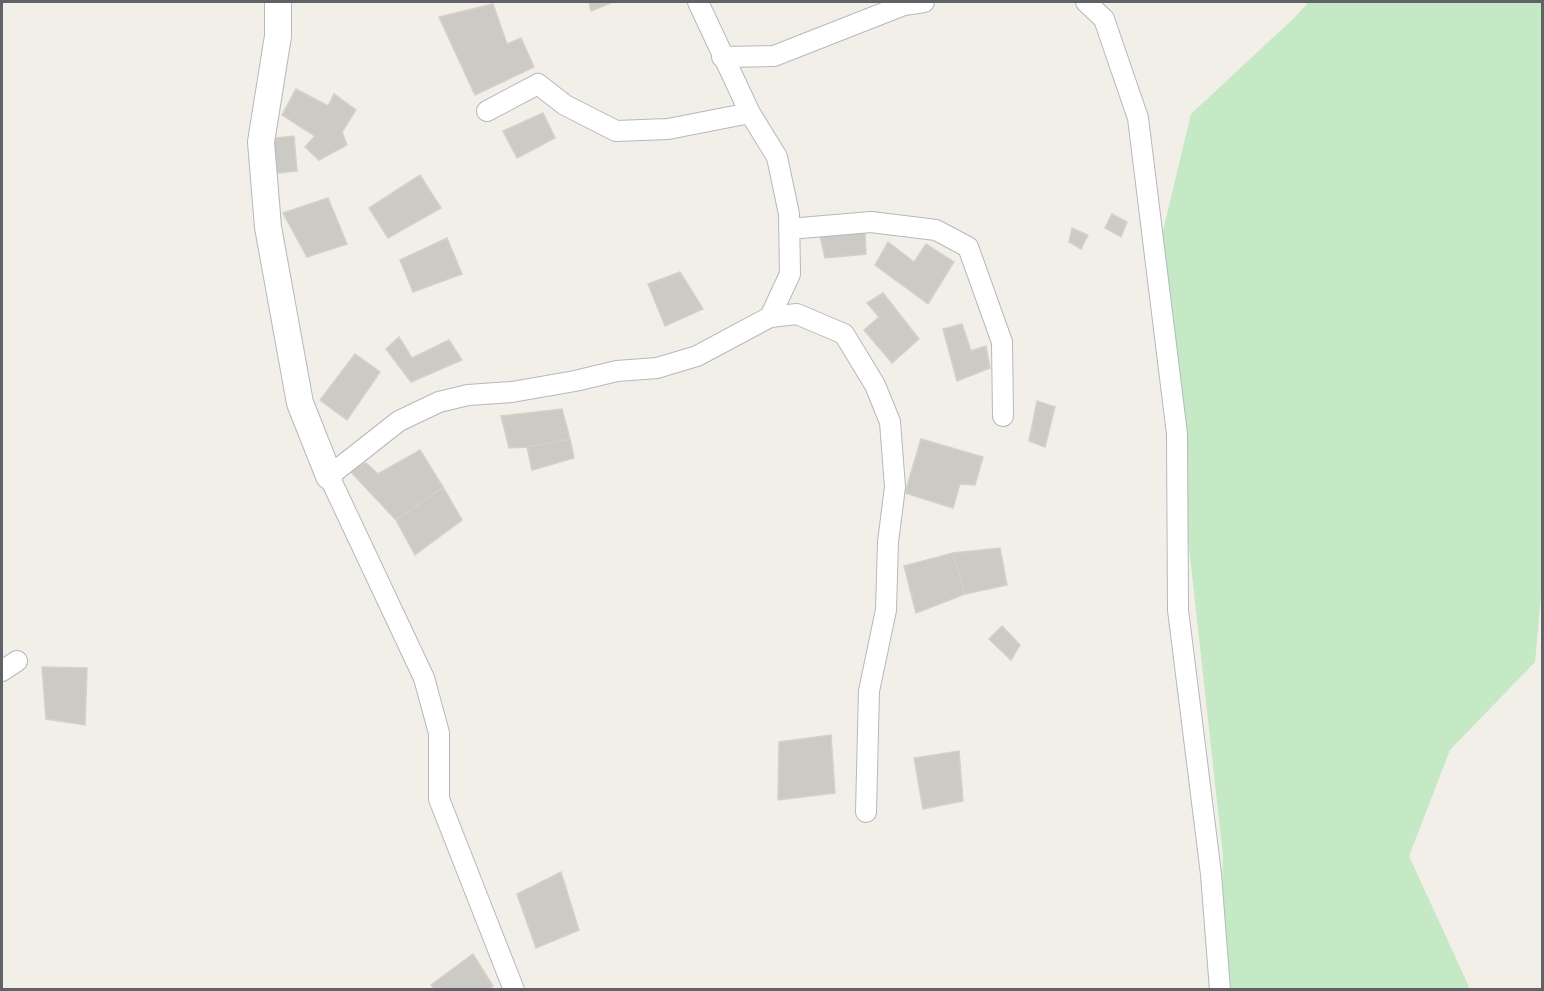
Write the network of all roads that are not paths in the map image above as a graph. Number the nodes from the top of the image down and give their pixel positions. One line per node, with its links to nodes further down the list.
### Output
1 (278, 2): 11 (street)
2 (698, 2): 5 (street)
3 (924, 2): 5 (street)
4 (1086, 2): 14 (street)
5 (723, 57): 7 (street)
6 (487, 111): 7 (street)
7 (750, 114): 8 (street)
8 (789, 229): 9 (street); 10 (street)
9 (770, 317): 11 (street); 12 (street)
10 (1003, 416)
11 (329, 476): 13 (street)
12 (866, 812)
13 (514, 990)
14 (1220, 990)

